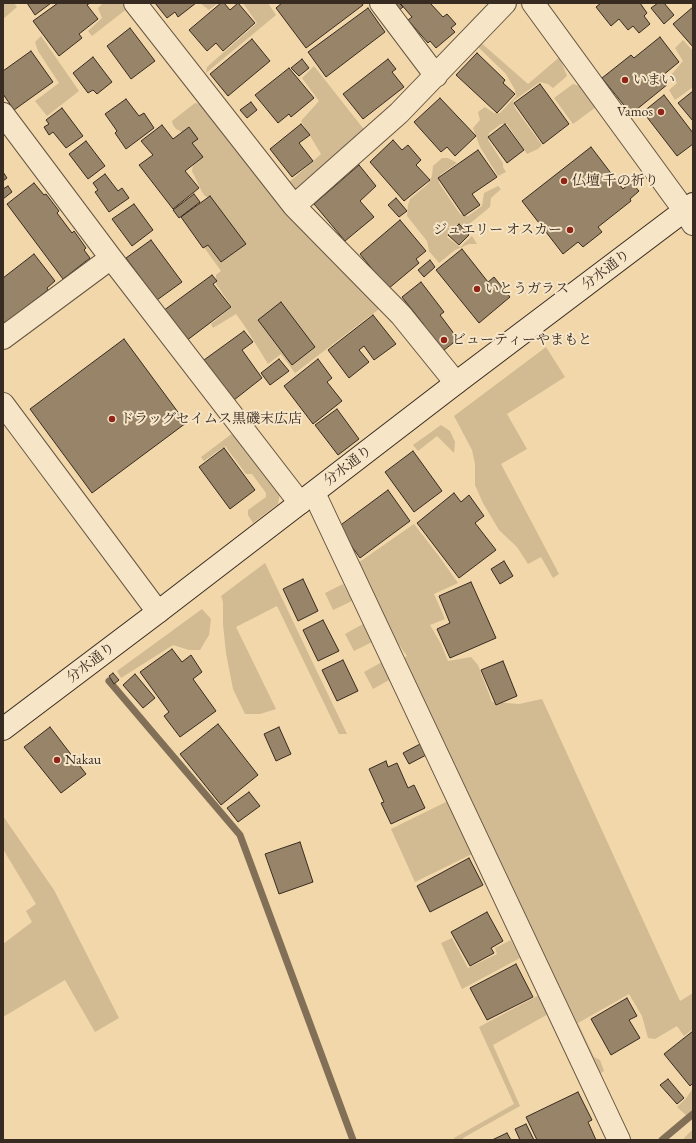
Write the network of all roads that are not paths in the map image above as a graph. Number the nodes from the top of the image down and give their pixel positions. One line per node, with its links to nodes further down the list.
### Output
1 (135, 3): 7 (street)
2 (381, 3): 5 (street)
3 (505, 3): 5 (street)
4 (533, 3): 8 (street)
5 (436, 76): 7 (street)
6 (3, 114): 9 (street)
7 (294, 206): 11 (street)
8 (690, 213): 11 (street, 分水通り)
9 (111, 258): 10 (street); 13 (street)
10 (3, 338)
11 (456, 383): 13 (street, 分水通り)
12 (3, 404): 14 (street)
13 (307, 498): 14 (street, 分水通り); 16 (street)
14 (158, 612): 15 (street, 分水通り)
15 (3, 729)
16 (619, 1140)

